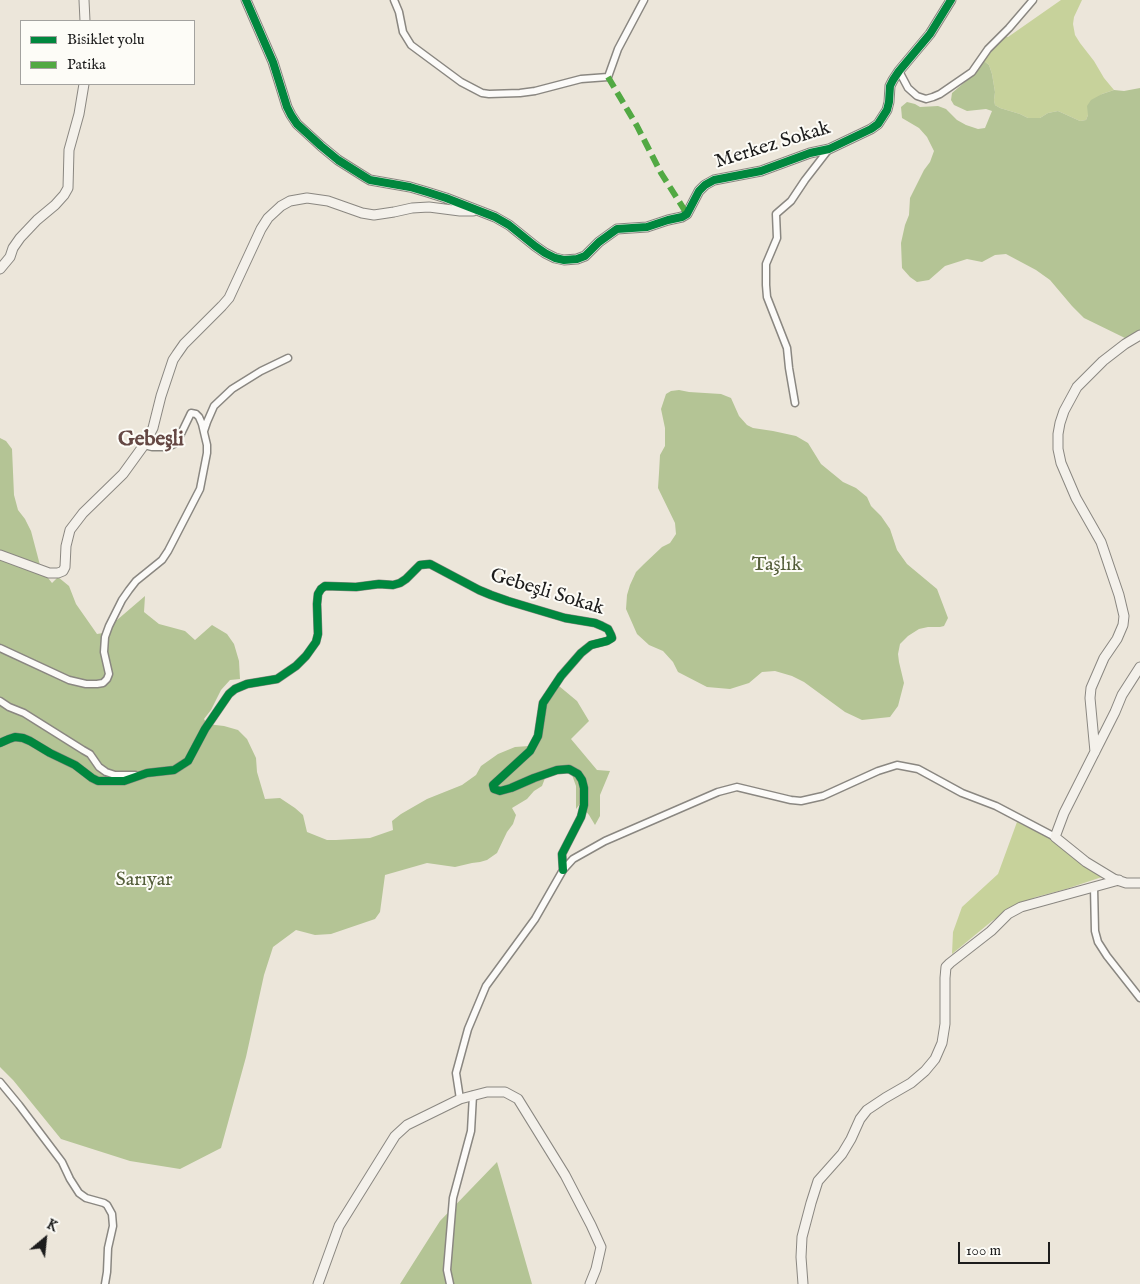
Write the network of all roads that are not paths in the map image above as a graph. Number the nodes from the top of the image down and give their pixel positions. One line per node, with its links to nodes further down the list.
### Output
1 (84, 0): 7 (street)
2 (246, 0): 11 (street, Merkez Sokak)
3 (394, 0): 4 (street)
4 (644, 0)
5 (951, 0): 8 (street, Merkez Sokak)
6 (1032, 0): 8 (street)
7 (85, 20)
8 (899, 71): 10 (street, Merkez Sokak)
9 (84, 85): 12 (street)
10 (829, 149): 11 (street, Merkez Sokak); 15 (street, Merkez Sokak)
11 (478, 211): 17 (street)
12 (0, 269)
13 (1140, 335): 23 (street)
14 (288, 358): 16 (street)
15 (795, 404)
16 (204, 432): 17 (street); 19 (street)
17 (144, 445): 18 (street)
18 (0, 555)
19 (0, 648)
20 (1140, 667): 23 (street)
21 (0, 702): 24 (street, Gebeşli Sokak)
22 (0, 743): 24 (street, Gebeşli Sokak)
23 (1095, 752): 25 (street)
24 (141, 775): 26 (street, Gebeşli Sokak)
25 (1055, 837): 26 (street); 27 (street)
26 (563, 870): 33 (street)
27 (1119, 880): 28 (street); 29 (street)
28 (1140, 883)
29 (1094, 887): 30 (street); 38 (street)
30 (1140, 998)
31 (0, 1082): 34 (street)
32 (473, 1096): 33 (street); 36 (street); 37 (street)
33 (460, 1099): 35 (street)
34 (105, 1284)
35 (318, 1284)
36 (450, 1284)
37 (590, 1284)
38 (803, 1284)

